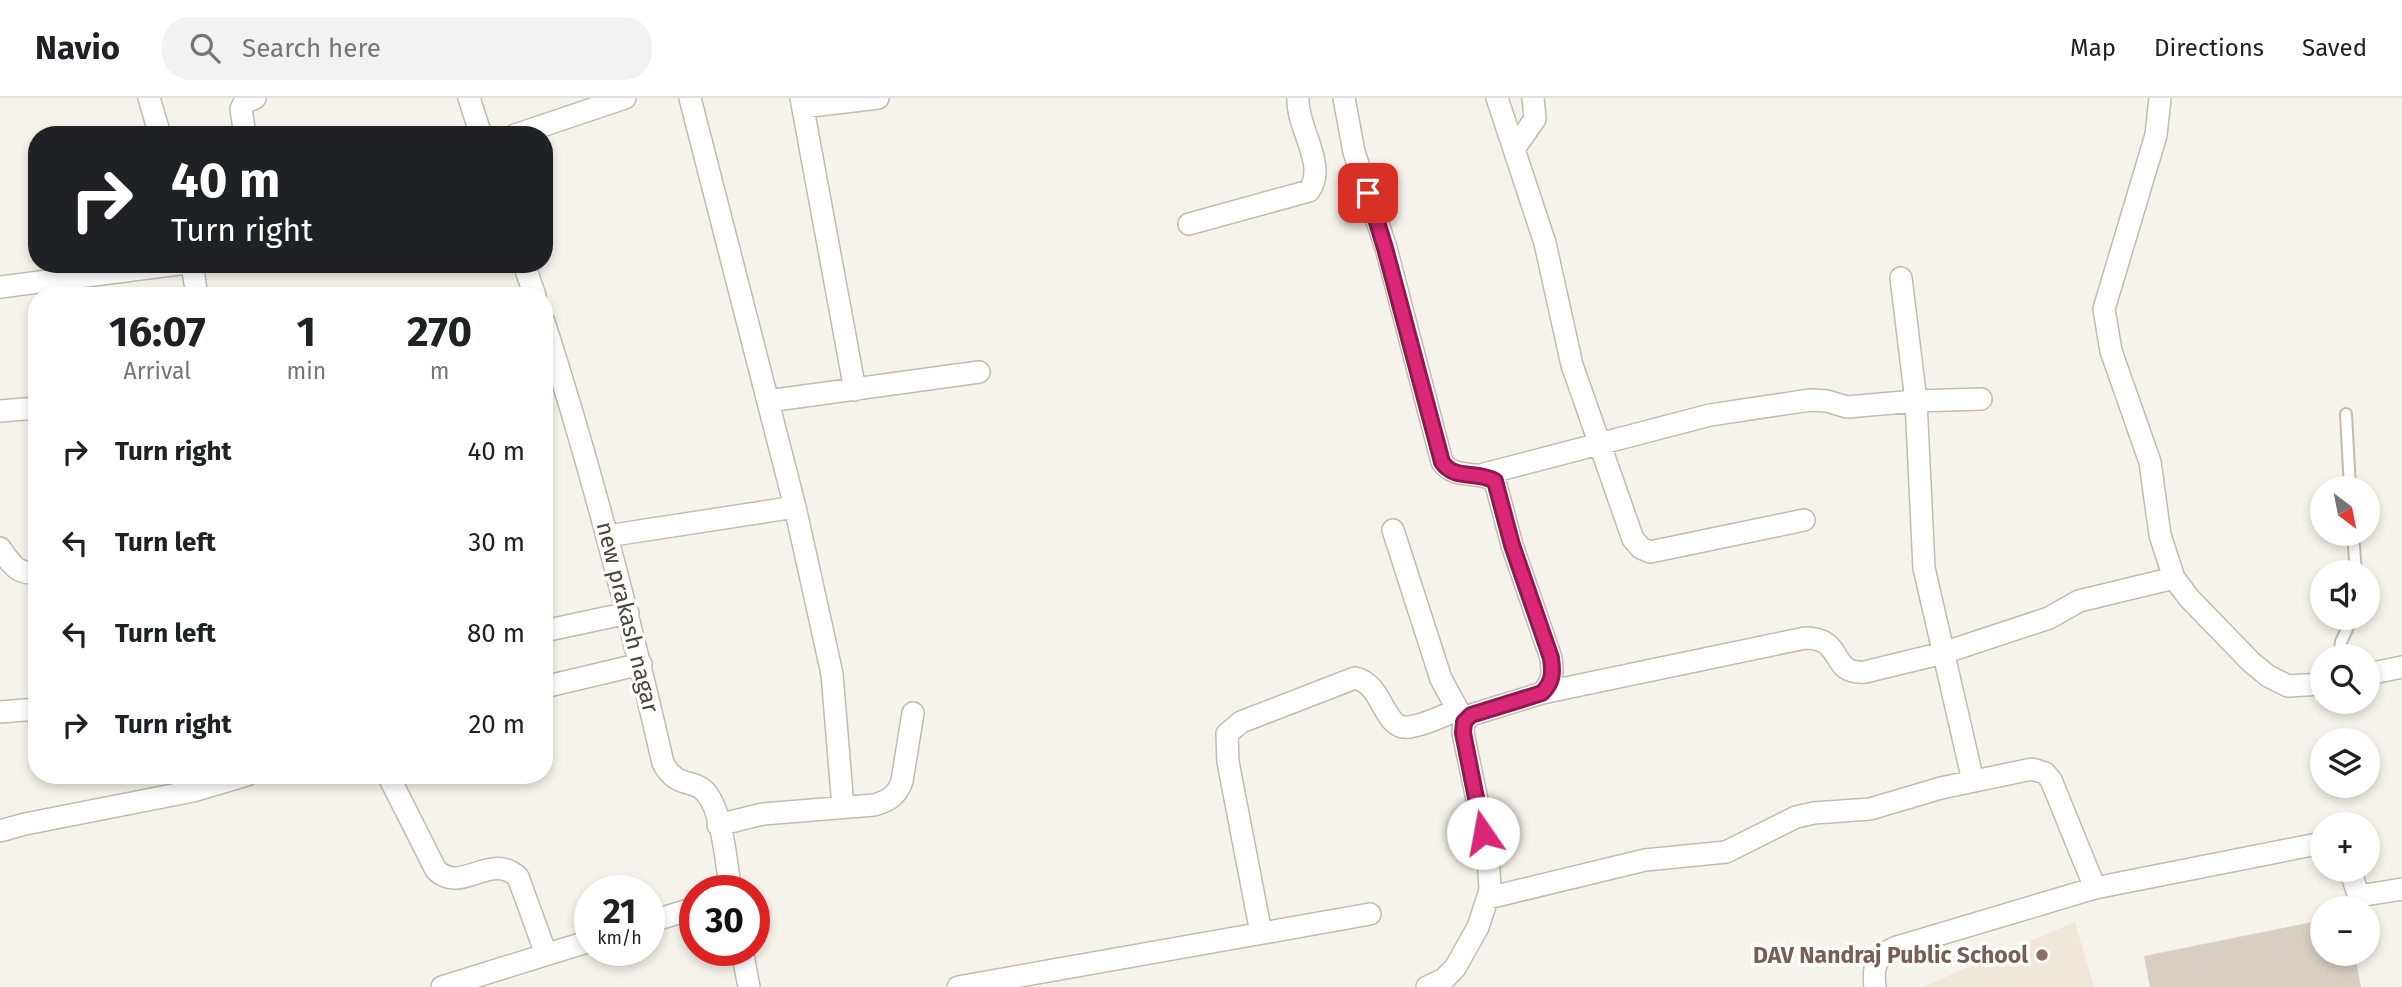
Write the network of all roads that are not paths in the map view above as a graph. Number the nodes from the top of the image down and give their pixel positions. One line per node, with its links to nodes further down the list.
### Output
1 (149, 98): 13 (street)
2 (255, 98): 14 (street)
3 (468, 98): 15 (street)
4 (625, 98): 16 (street)
5 (690, 98): 26 (street)
6 (878, 98): 12 (street)
7 (1298, 98): 18 (street)
8 (1343, 98): 32 (street)
9 (1497, 98): 17 (street)
10 (1533, 98): 17 (street)
11 (2160, 98): 40 (street)
12 (802, 103): 24 (street)
13 (157, 126)
14 (244, 126)
15 (478, 126)
16 (542, 126)
17 (1514, 149): 31 (street)
18 (1188, 224)
19 (109, 273): 21 (street)
20 (1901, 278): 27 (street)
21 (0, 287)
22 (553, 350): 37 (street, new prakash nagar)
23 (979, 372): 24 (street)
24 (855, 390): 26 (street)
25 (1981, 399): 27 (street)
26 (768, 401): 34 (street)
27 (1916, 401): 31 (street); 43 (street)
28 (28, 409): 29 (street)
29 (0, 411)
30 (2346, 414): 33 (lane)
31 (1599, 442): 32 (street); 35 (street)
32 (1484, 474): 49 (street)
33 (2349, 476)
34 (795, 507): 37 (street); 57 (street)
35 (1804, 520)
36 (1392, 530): 53 (street)
37 (607, 536): 41 (street, new prakash nagar)
38 (0, 548): 39 (street)
39 (28, 572)
40 (2175, 578): 43 (street); 48 (street)
41 (628, 613): 42 (street); 44 (street, new prakash nagar)
42 (553, 629)
43 (1943, 653): 49 (street); 54 (street)
44 (641, 664): 47 (street); 58 (street, new prakash nagar)
45 (2402, 667): 46 (street)
46 (2380, 672)
47 (553, 685)
48 (2310, 685)
49 (1542, 693): 53 (street)
50 (28, 710): 51 (street)
51 (0, 712)
52 (913, 713): 57 (street)
53 (1461, 716): 65 (street); 67 (street)
54 (1973, 781): 63 (street); 65 (street)
55 (217, 784): 59 (street)
56 (393, 784): 69 (street)
57 (843, 807): 58 (street)
58 (718, 825): 61 (street, new prakash nagar)
59 (0, 831)
60 (2310, 845): 63 (street)
61 (728, 875)
62 (2354, 882): 64 (street)
63 (2095, 888): 75 (street)
64 (2402, 889)
65 (1488, 898): 74 (street)
66 (1370, 914): 67 (street)
67 (1261, 933): 73 (street)
68 (574, 946): 69 (street)
69 (546, 954): 71 (street)
70 (745, 966): 72 (street)
71 (442, 987)
72 (749, 987)
73 (958, 987)
74 (1427, 987)
75 (1875, 987)

